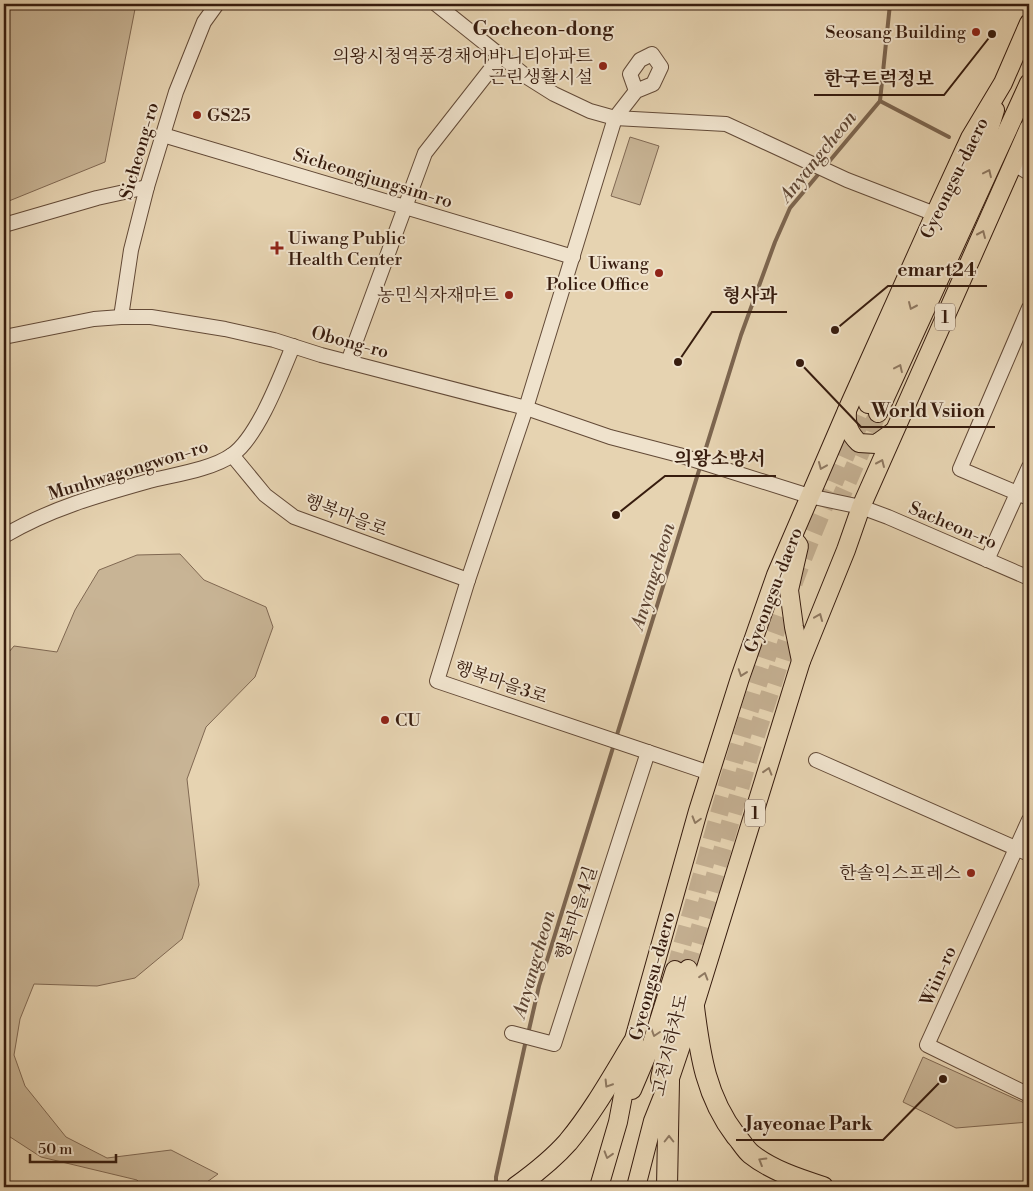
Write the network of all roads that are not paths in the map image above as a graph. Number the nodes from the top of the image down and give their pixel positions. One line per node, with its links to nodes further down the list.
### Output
1 (217, 4): 10 (street, Sicheong-ro)
2 (436, 4): 4 (street)
3 (1029, 23): 5 (main road, Gyeongsu-daero / 1)
4 (502, 56): 8 (street); 14 (street)
5 (1003, 83): 6 (main road, 1, one-way to 6); 15 (main road, Gyeongsu-daero / 1)
6 (1029, 83)
7 (636, 91): 8 (street)
8 (615, 118): 15 (street); 17 (street, 행복마을3로)
9 (1029, 128): 11 (main road, 1)
10 (163, 135): 13 (street, Sicheong-ro); 14 (street, Sicheongjungsim-ro)
11 (1014, 164): 12 (street); 25 (main road, 1, one-way to 11)
12 (1029, 173)
13 (148, 187): 16 (street); 19 (street, Sicheong-ro)
14 (406, 207): 17 (street, Sicheongjungsim-ro); 22 (street)
15 (935, 214): 24 (main road, Gyeongsu-daero / 1)
16 (4, 225)
17 (573, 257): 23 (street, 행복마을3로)
18 (1029, 308): 28 (street)
19 (121, 317): 20 (street, Obong-ro); 21 (street, Obong-ro)
20 (4, 337)
21 (293, 346): 22 (street, Obong-ro); 26 (street, Munhwagongwon-ro)
22 (348, 362): 23 (street, Obong-ro)
23 (526, 408): 29 (street, Obong-ro); 35 (street, 행복마을3로)
24 (848, 408): 25 (main road); 29 (main road, Gyeongsu-daero / 1, one-way to 29)
25 (894, 431): 30 (main road, 1, one-way to 25)
26 (232, 455): 31 (street, Munhwagongwon-ro); 35 (street, 행복마을로)
27 (1029, 467): 28 (street)
28 (1023, 495): 33 (street)
29 (809, 496): 30 (street); 32 (main road, Gyeongsu-daero / 1)
30 (861, 507): 33 (street, Sacheon-ro); 36 (main road, 1, one-way to 30)
31 (4, 536)
32 (786, 551): 36 (main road); 39 (main road, Gyeongsu-daero / 1, one-way to 39)
33 (987, 560): 34 (street, Sacheon-ro)
34 (1029, 578)
35 (468, 580): 37 (street, 행복마을3로)
36 (801, 661): 43 (main road, 1, one-way to 36)
37 (648, 752): 39 (street, 행복마을3로); 44 (street, 행복마을4길)
38 (816, 760): 41 (street)
39 (710, 773): 45 (main road, Gyeongsu-daero / 1, one-way to 45)
40 (1029, 820): 41 (street, Wiin-ro)
41 (1016, 848): 42 (street); 47 (street, Wiin-ro)
42 (1029, 854)
43 (694, 1007): 46 (main road, 1); 54 (highway, one-way to 43)
44 (512, 1033)
45 (633, 1042): 49 (main road, Gyeongsu-daero / 1); 50 (highway, one-way to 50)
46 (669, 1081): 48 (main road, 1); 53 (highway, one-way to 46)
47 (1029, 1094)
48 (653, 1121): 49 (main road, 고천지하차도 / 1, one-way to 49); 52 (main road, 1)
49 (618, 1122): 51 (main road, Gyeongsu-daero / 1, one-way to 51)
50 (516, 1187)
51 (599, 1187)
52 (636, 1187)
53 (667, 1187)
54 (823, 1187)

